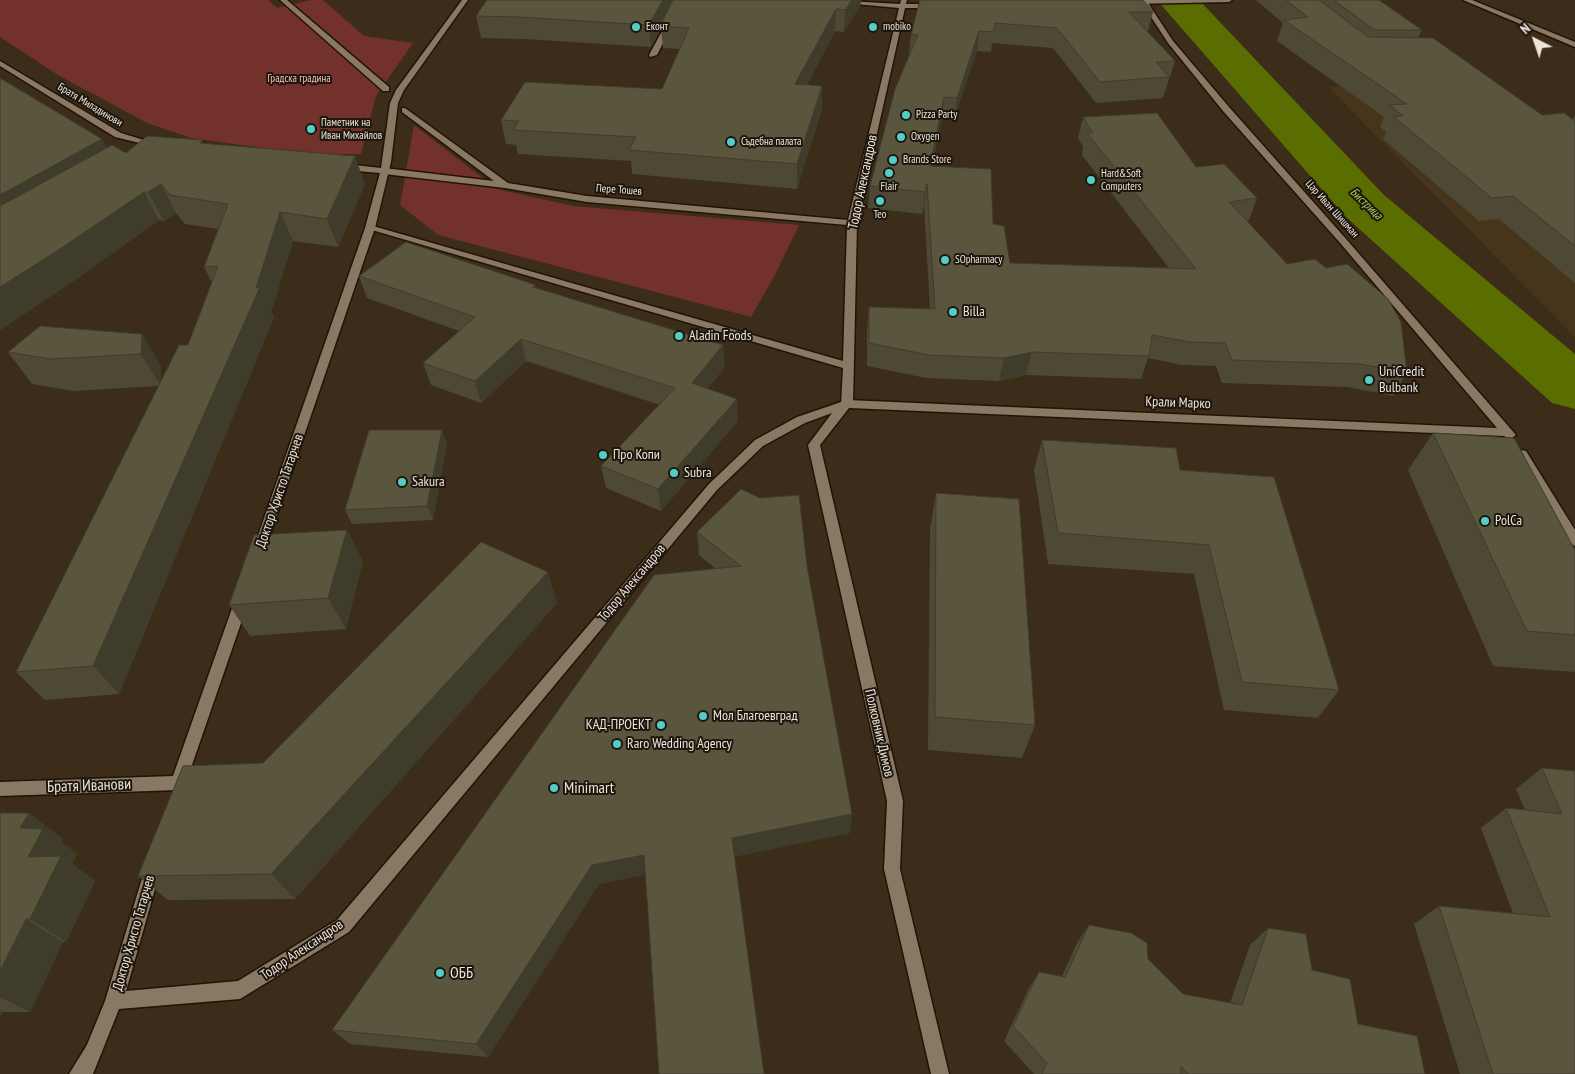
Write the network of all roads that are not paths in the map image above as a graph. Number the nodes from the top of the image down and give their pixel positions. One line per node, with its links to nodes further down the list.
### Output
1 (283, 0): 14 (street)
2 (465, 0): 18 (street, Доктор Христо Татарчев)
3 (682, 0): 12 (street)
4 (833, 0): 9 (street)
5 (1229, 0): 7 (street)
6 (1466, 0): 11 (street)
7 (1143, 1): 8 (street); 24 (street, Цар Иван Шишман)
8 (1125, 2)
9 (903, 3): 10 (street); 20 (street, Тодор Александров)
10 (940, 6)
11 (1575, 45)
12 (653, 55)
13 (0, 63): 16 (street, Братя Миладинови)
14 (386, 89)
15 (405, 110): 19 (street)
16 (152, 152)
17 (336, 166): 18 (street)
18 (384, 171): 19 (street, Пере Тошев); 21 (street, Доктор Христо Татарчев)
19 (505, 185): 20 (street, Пере Тошев)
20 (852, 223): 22 (street, Тодор Александров)
21 (370, 228): 22 (street); 26 (street, Доктор Христо Татарчев)
22 (848, 366): 23 (street, Тодор Александров)
23 (847, 404): 24 (street, Крали Марко); 30 (street, Тодор Александров); 34 (street, Полковник Димов)
24 (1508, 432): 25 (street, Цар Иван Шишман)
25 (1575, 541)
26 (253, 567)
27 (247, 586): 28 (street, Братя Иванови)
28 (0, 789)
29 (156, 859): 30 (street, Доктор Христо Татарчев)
30 (114, 1002): 31 (street, Доктор Христо Татарчев)
31 (93, 1051): 32 (street); 33 (street)
32 (78, 1074)
33 (84, 1074)
34 (940, 1074)

